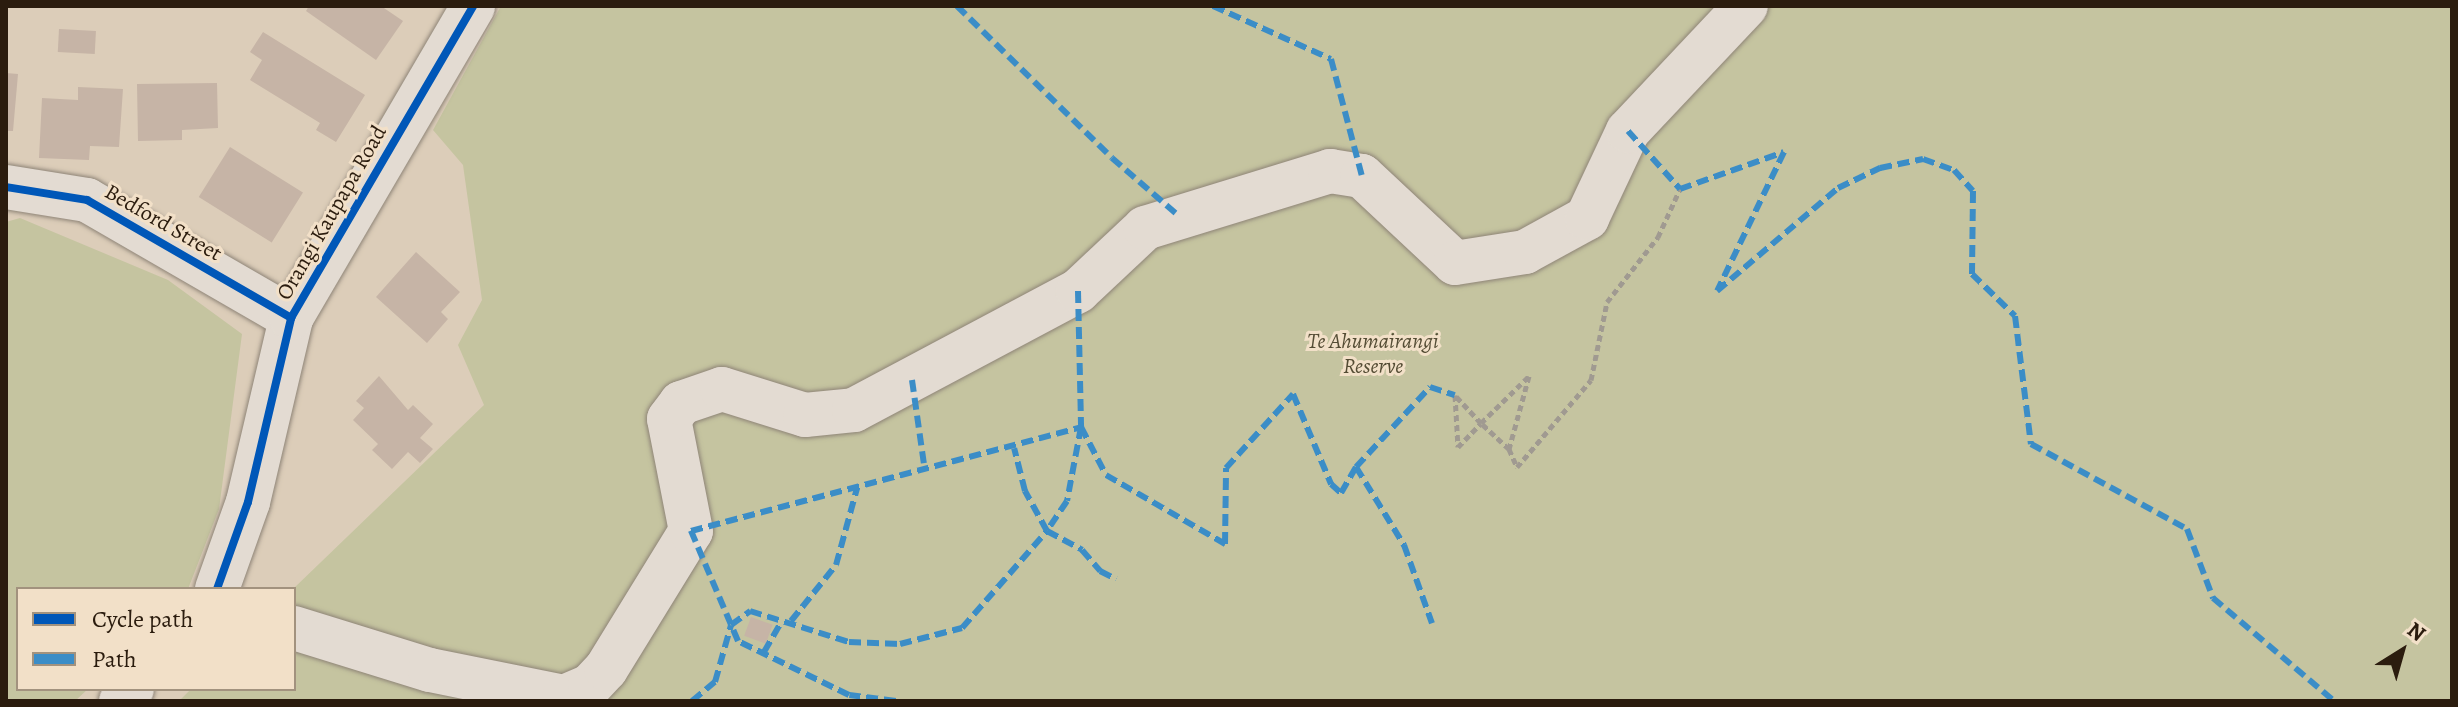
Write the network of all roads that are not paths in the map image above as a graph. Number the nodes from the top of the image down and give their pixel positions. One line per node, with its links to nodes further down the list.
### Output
1 (473, 6): 4 (street, Orangi Kaupapa Road)
2 (1746, 6): 6 (street)
3 (6, 187): 4 (street, Bedford Street)
4 (291, 318): 5 (street, Orangi Kaupapa Road)
5 (218, 587)
6 (296, 629)

